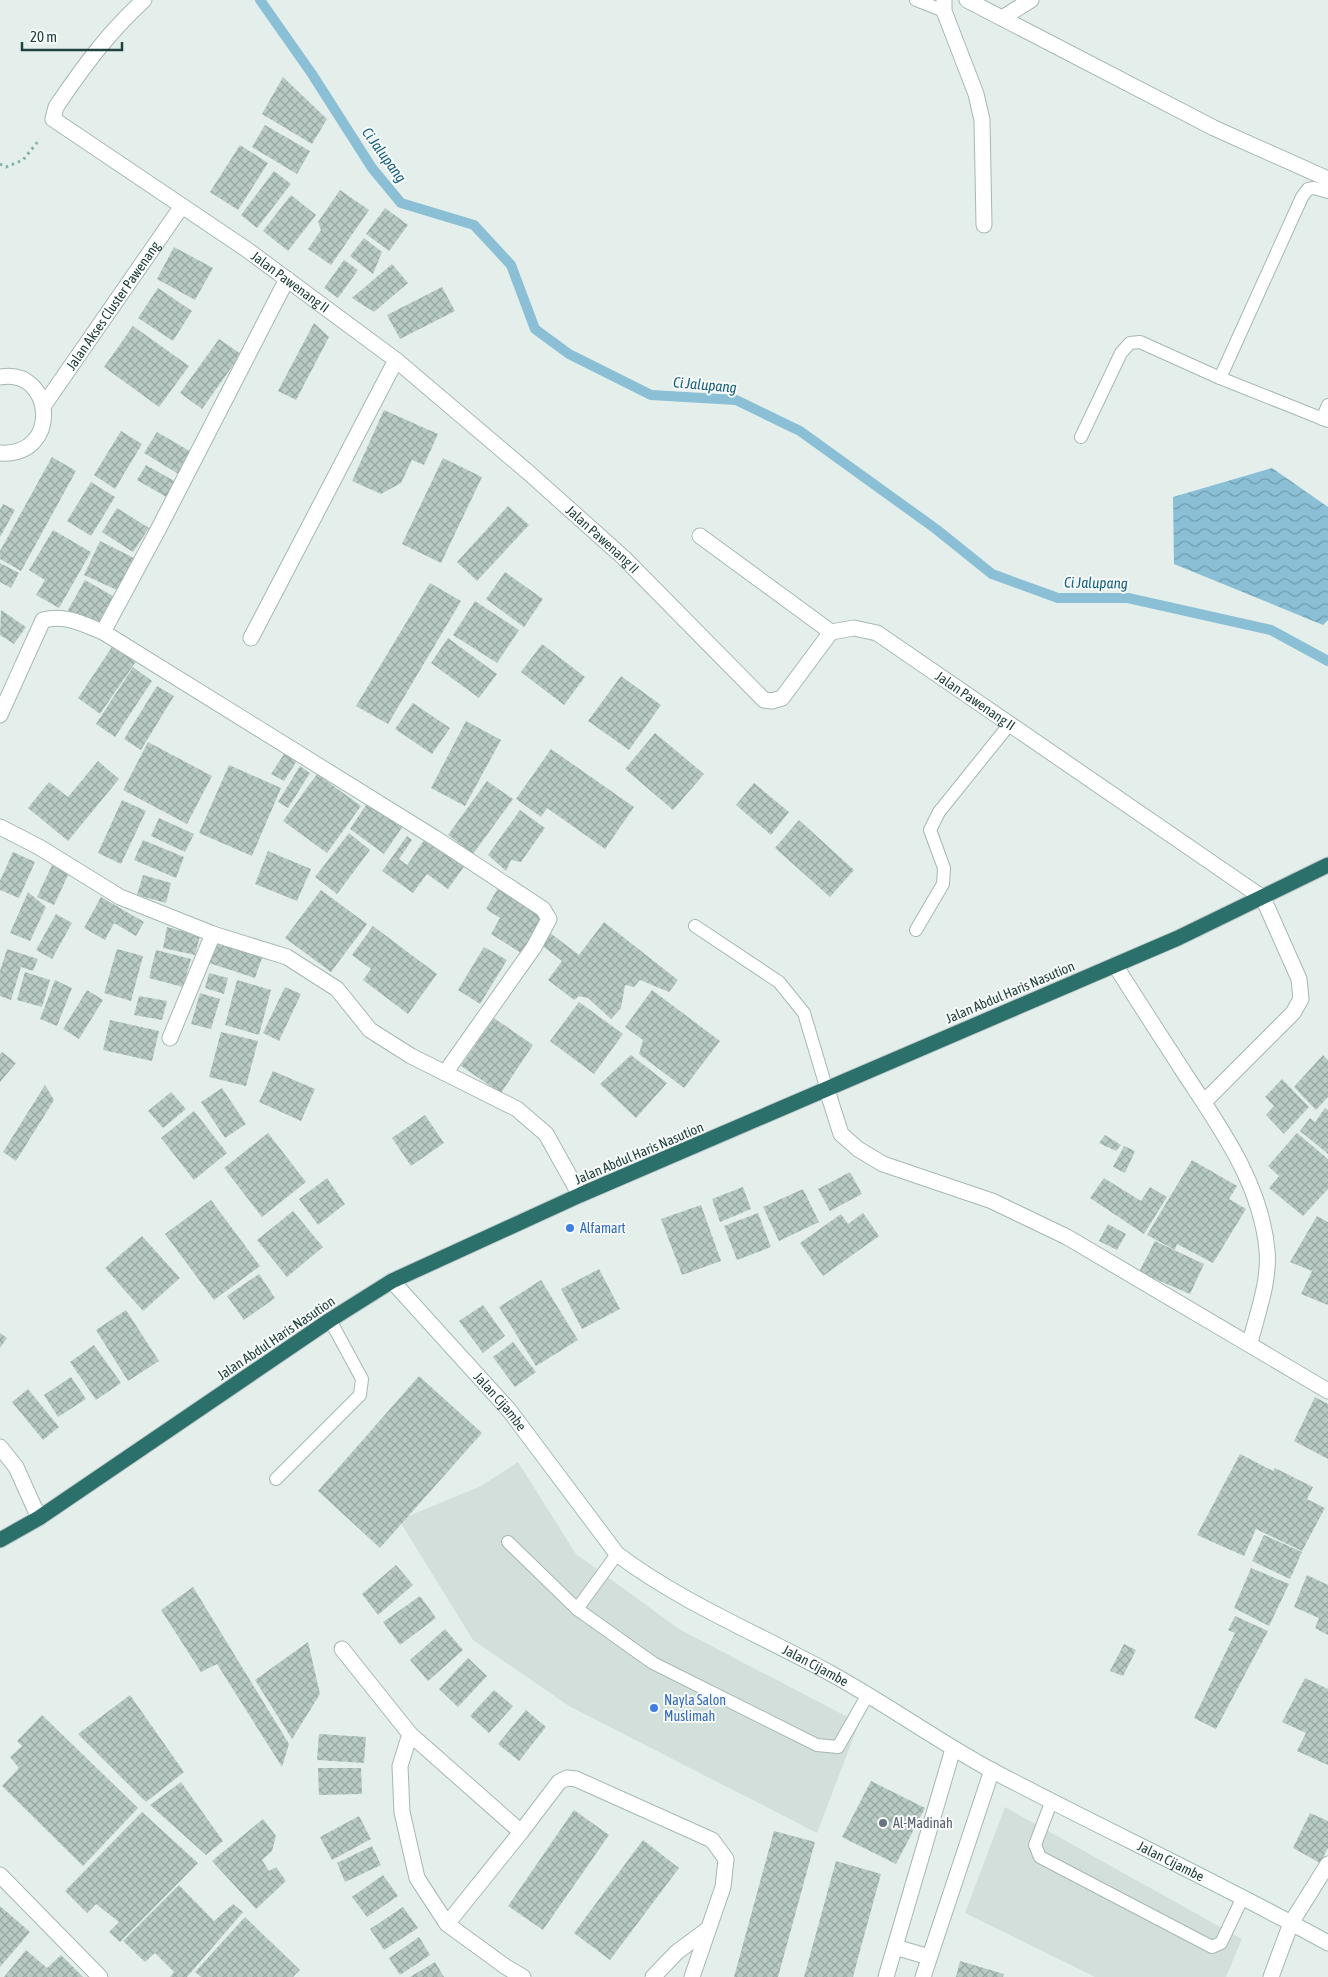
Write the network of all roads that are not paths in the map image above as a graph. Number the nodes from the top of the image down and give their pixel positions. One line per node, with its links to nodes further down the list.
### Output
1 (144, 0): 9 (street, Jalan Pawenang II)
2 (916, 0): 5 (lane)
3 (967, 0): 6 (street)
4 (1031, 0): 6 (street)
5 (944, 5): 10 (street)
6 (1002, 18): 7 (street)
7 (1328, 179)
8 (1328, 192): 14 (lane)
9 (182, 206): 11 (street, Jalan Pawenang II); 15 (street, Jalan Akses Cluster Pawenang)
10 (984, 225)
11 (287, 279): 12 (street, Jalan Pawenang II); 21 (street)
12 (396, 360): 22 (street, Jalan Pawenang II); 23 (street)
13 (0, 377): 15 (street)
14 (1220, 378): 17 (lane); 18 (lane)
15 (44, 405): 19 (street)
16 (1328, 405): 17 (lane)
17 (1325, 420)
18 (1081, 437)
19 (0, 452)
20 (700, 536): 22 (street)
21 (103, 632): 24 (street); 34 (street)
22 (831, 632): 25 (street, Jalan Pawenang II)
23 (251, 638)
24 (0, 714)
25 (1009, 725): 28 (street, Jalan Pawenang II); 30 (lane)
26 (0, 826): 31 (street)
27 (1328, 865): 28 (highway, Jalan Abdul Haris Nasution)
28 (1263, 898): 32 (highway, Jalan Abdul Haris Nasution); 36 (street)
29 (695, 926): 35 (lane)
30 (916, 930)
31 (213, 934): 33 (street); 34 (street)
32 (1115, 965): 35 (highway, Jalan Abdul Haris Nasution); 36 (street)
33 (170, 1038)
34 (445, 1073): 37 (street)
35 (827, 1090): 37 (highway, Jalan Abdul Haris Nasution); 40 (street)
36 (1204, 1102): 40 (street)
37 (580, 1195): 38 (highway, Jalan Abdul Haris Nasution)
38 (392, 1281): 39 (highway, Jalan Abdul Haris Nasution); 47 (street, Jalan Cijambe)
39 (330, 1320): 43 (lane); 44 (highway, Jalan Abdul Haris Nasution)
40 (1250, 1343): 41 (street)
41 (1328, 1391)
42 (0, 1447): 44 (street)
43 (276, 1479)
44 (39, 1518): 45 (highway, Jalan Abdul Haris Nasution)
45 (0, 1540)
46 (508, 1542): 48 (lane)
47 (617, 1554): 48 (lane); 50 (street, Jalan Cijambe)
48 (577, 1609): 50 (lane)
49 (342, 1650): 51 (street)
50 (867, 1696): 52 (street, Jalan Cijambe)
51 (410, 1734): 55 (street); 60 (street)
52 (953, 1749): 53 (street, Jalan Cijambe); 63 (street)
53 (992, 1770): 54 (street, Jalan Cijambe); 64 (street)
54 (1052, 1800): 58 (street, Jalan Cijambe); 58 (lane)
55 (521, 1832): 60 (street); 61 (street)
56 (1328, 1864): 59 (street)
57 (0, 1875): 65 (street)
58 (1242, 1899): 59 (street, Jalan Cijambe)
59 (1291, 1923): 62 (street, Jalan Cijambe); 71 (street)
60 (447, 1924): 66 (street)
61 (708, 1929): 67 (street); 68 (street)
62 (1328, 1943)
63 (895, 1947): 64 (street); 69 (street)
64 (929, 1957): 70 (street)
65 (100, 1977)
66 (523, 1977)
67 (653, 1977)
68 (692, 1977)
69 (886, 1977)
70 (923, 1977)
71 (1271, 1977)

